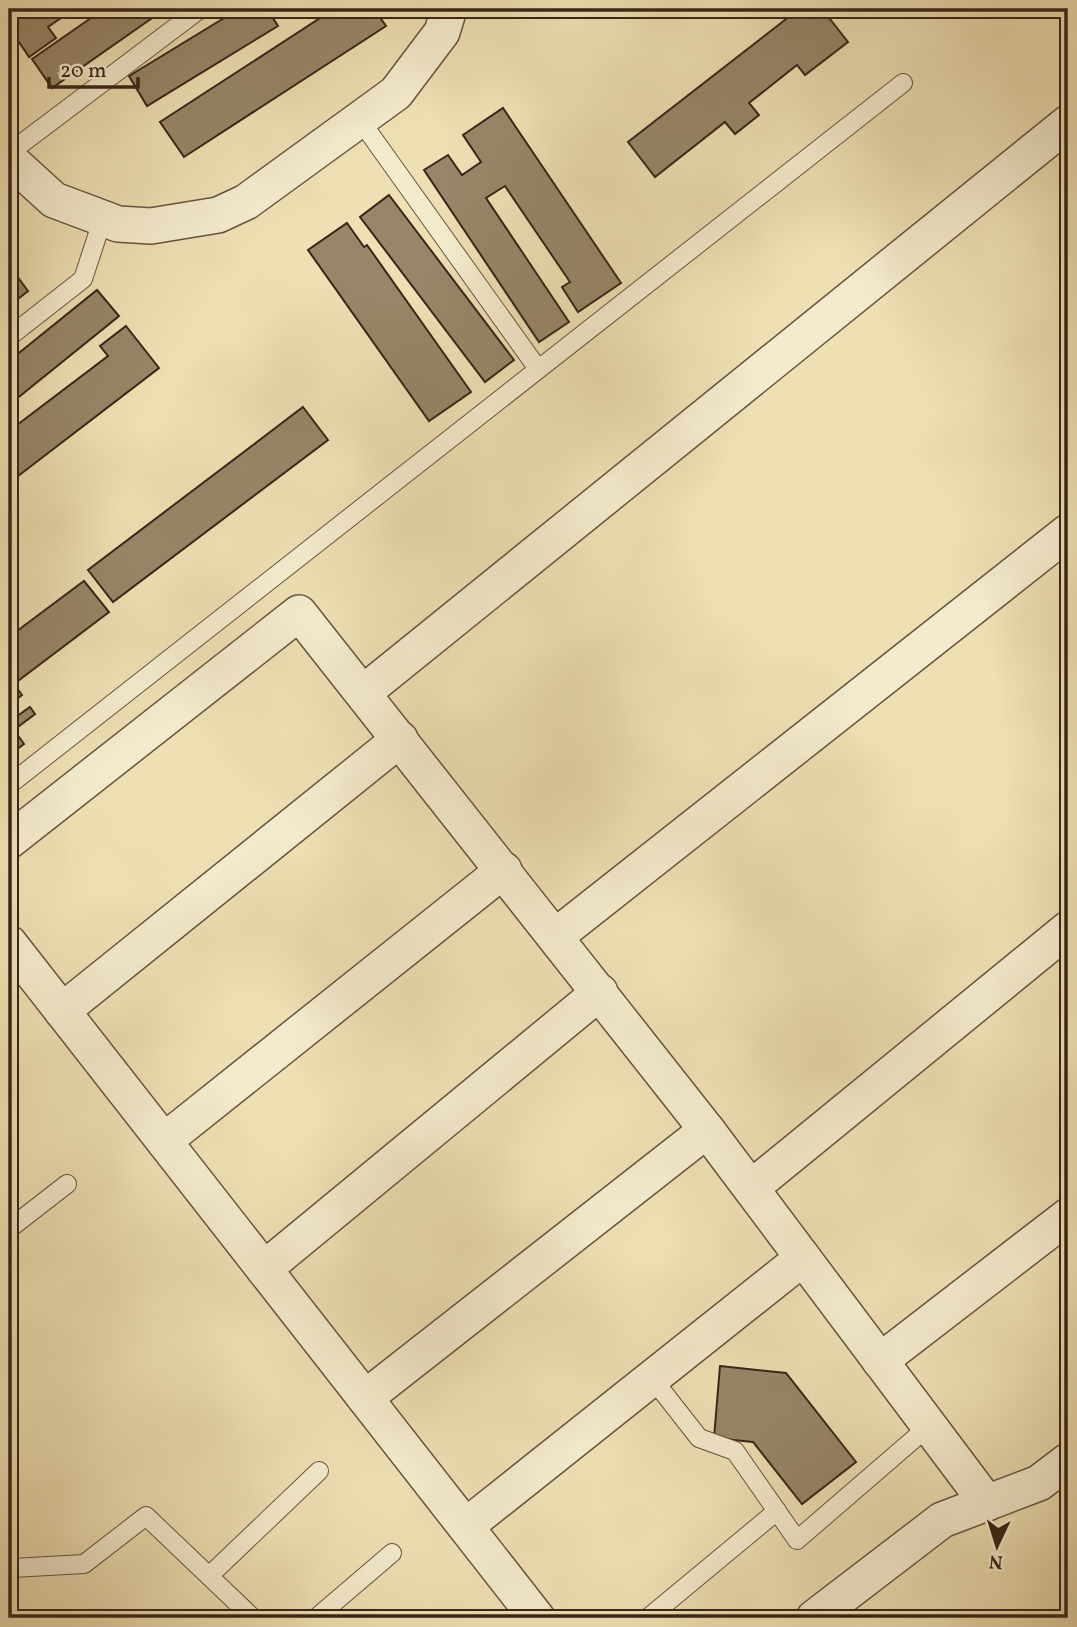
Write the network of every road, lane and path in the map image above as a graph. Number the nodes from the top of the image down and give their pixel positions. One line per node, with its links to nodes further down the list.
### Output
1 (200, 9): 6 (lane)
2 (449, 9): 4 (street)
3 (903, 83): 10 (lane)
4 (360, 120): 8 (street); 10 (lane)
5 (1068, 123): 12 (street)
6 (9, 153)
7 (9, 159): 8 (street)
8 (103, 218): 9 (lane)
9 (9, 337)
10 (538, 369): 14 (lane)
11 (1068, 532): 18 (street)
12 (363, 693): 13 (street); 15 (street)
13 (400, 739): 16 (street); 21 (street)
14 (9, 785)
15 (9, 841)
16 (504, 870): 18 (street); 23 (street)
17 (1068, 929): 25 (street)
18 (556, 936): 20 (street)
19 (9, 943): 21 (street)
20 (600, 992): 22 (street); 29 (street)
21 (62, 1011): 23 (street)
22 (707, 1129): 25 (street); 32 (street)
23 (164, 1141): 29 (street)
24 (67, 1184): 27 (lane)
25 (751, 1188): 28 (street)
26 (1068, 1216): 30 (street)
27 (9, 1229)
28 (803, 1258): 30 (street); 31 (street)
29 (264, 1269): 32 (street)
30 (880, 1361): 33 (street)
31 (652, 1378): 37 (lane); 38 (street)
32 (365, 1398): 38 (street)
33 (929, 1426): 36 (street); 37 (lane)
34 (1068, 1461): 36 (street)
35 (319, 1471): 41 (lane)
36 (987, 1503): 46 (street)
37 (777, 1511): 45 (lane)
38 (466, 1527): 44 (street)
39 (392, 1553): 43 (lane)
40 (9, 1564): 41 (lane)
41 (209, 1576): 42 (lane)
42 (253, 1618)
43 (316, 1618)
44 (537, 1618)
45 (648, 1618)
46 (814, 1618)

